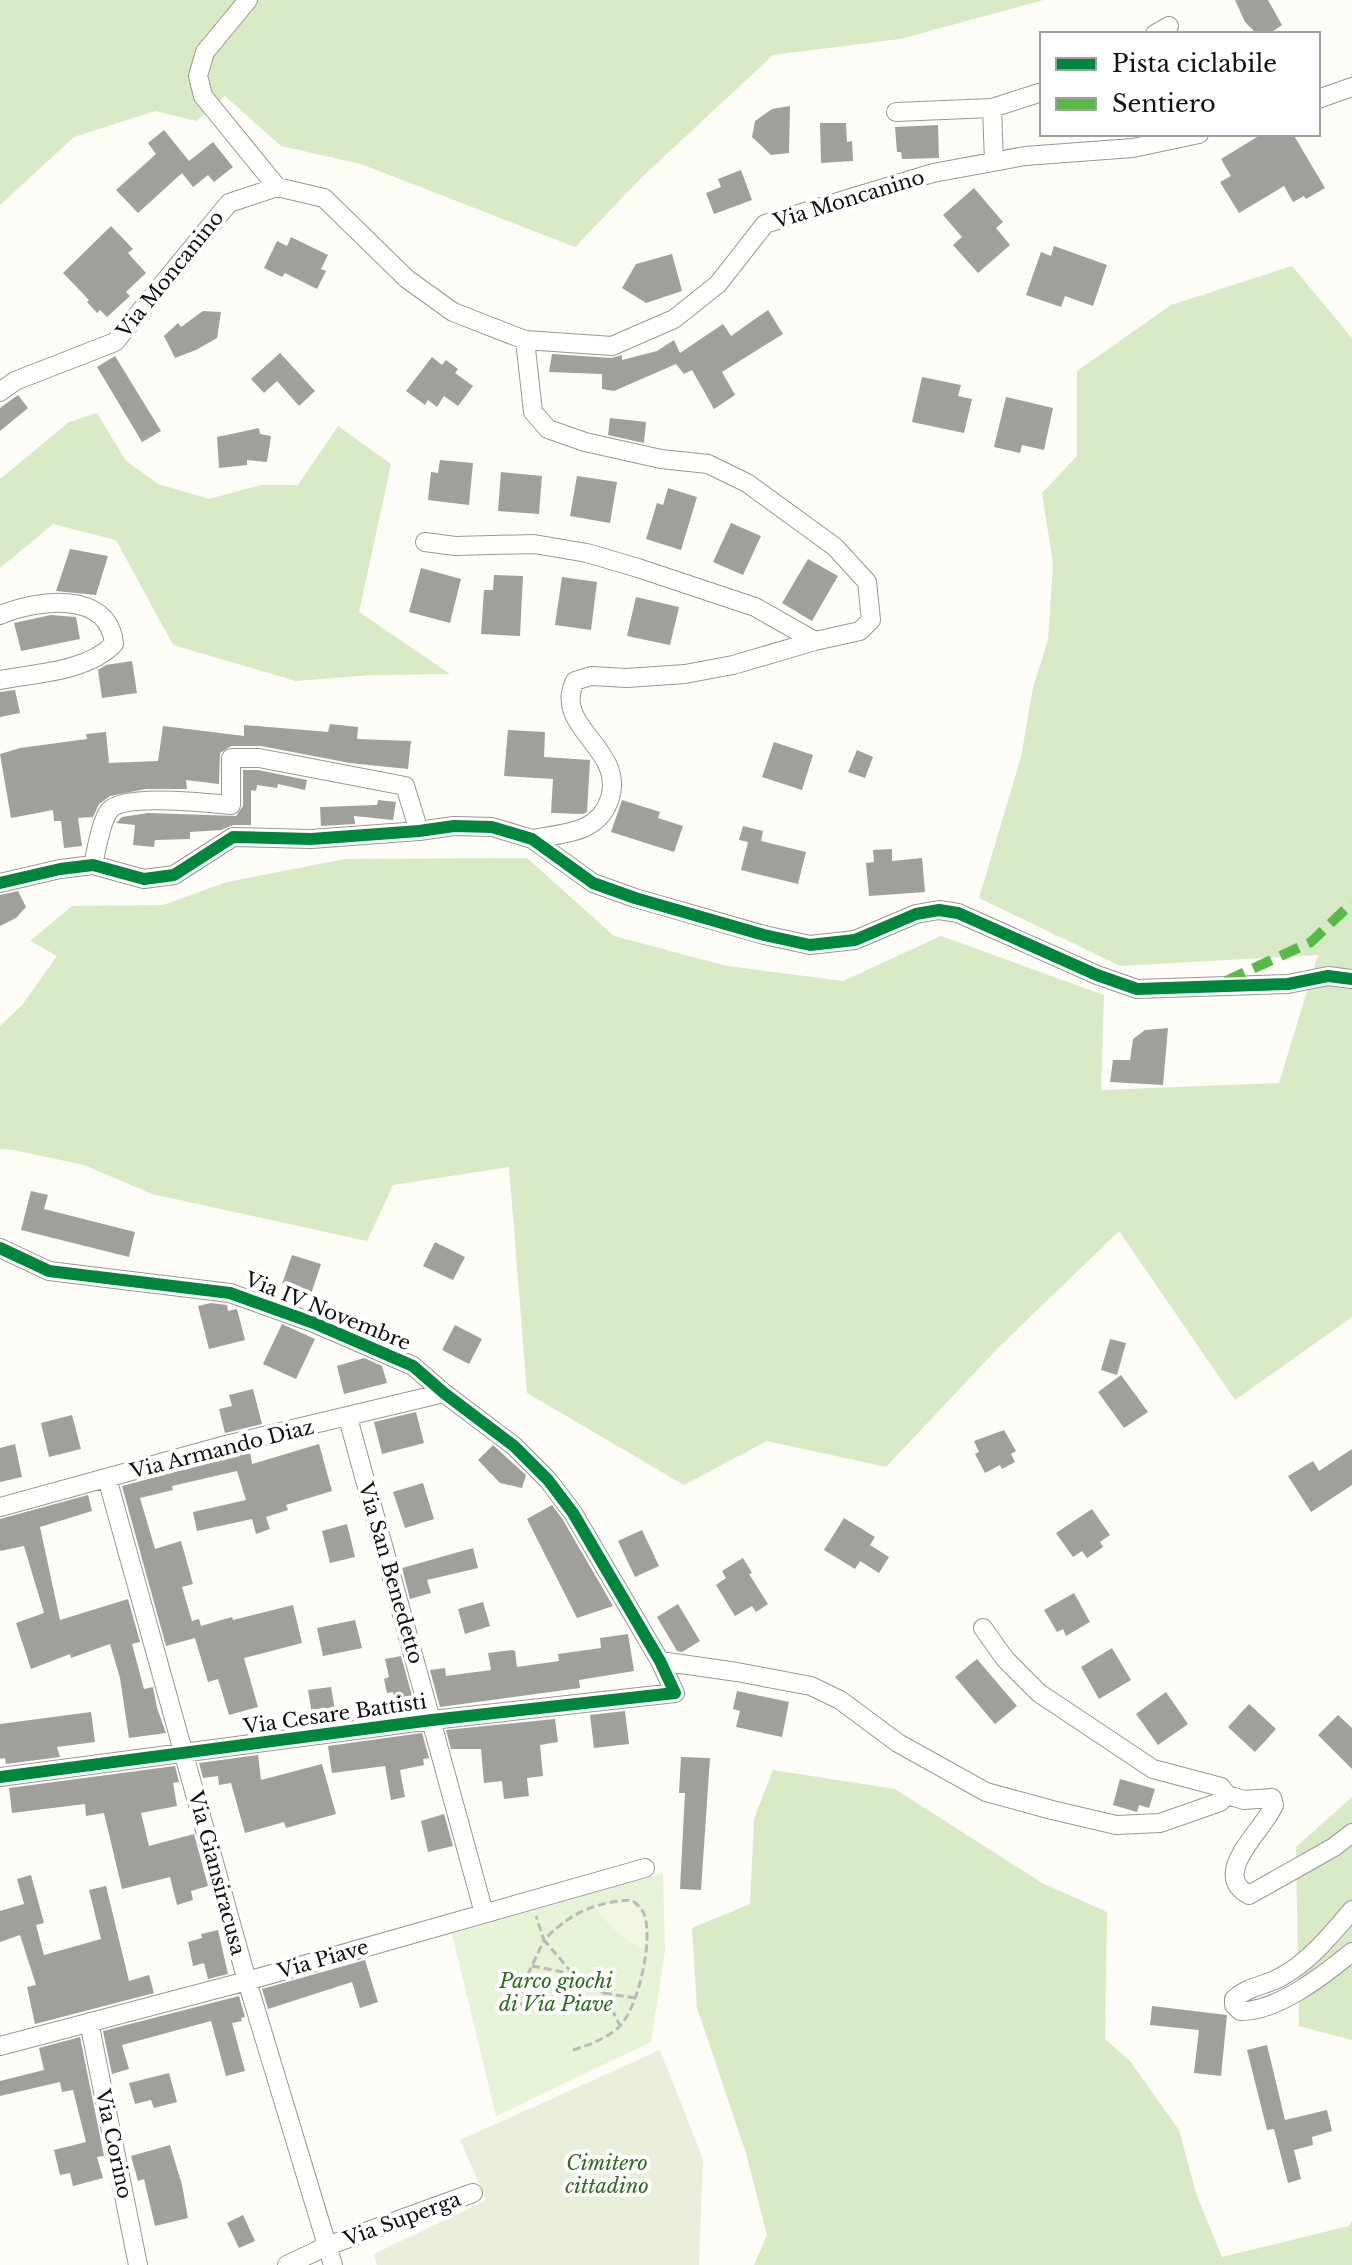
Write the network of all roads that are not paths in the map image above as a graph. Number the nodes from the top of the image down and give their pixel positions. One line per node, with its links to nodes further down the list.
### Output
1 (248, 0): 9 (street)
2 (1352, 87): 4 (street)
3 (1040, 93): 5 (street)
4 (1320, 98)
5 (992, 108): 6 (street); 8 (street)
6 (896, 112)
7 (1190, 136): 8 (street, Via Moncanino)
8 (994, 162): 10 (street, Via Moncanino)
9 (277, 187): 10 (street, Via Moncanino); 11 (street, Via Moncanino)
10 (525, 340): 14 (street)
11 (0, 392)
12 (425, 542): 14 (street)
13 (0, 615): 15 (street)
14 (815, 641): 17 (street)
15 (0, 680)
16 (419, 831): 17 (street); 18 (street); 18 (street)
17 (532, 839): 20 (street)
18 (93, 865): 19 (street)
19 (0, 883)
20 (1352, 979)
21 (0, 1248): 22 (street, Via IV Novembre)
22 (444, 1393): 23 (street, Via Armando Diaz); 27 (street, Via IV Novembre)
23 (348, 1418): 24 (street, Via Armando Diaz); 29 (street, Via San Benedetto)
24 (107, 1478): 25 (street, Via Armando Diaz); 30 (street, Via Giansiracusa)
25 (0, 1507)
26 (983, 1628): 32 (street)
27 (660, 1661): 28 (street, Via IV Novembre); 32 (street)
28 (675, 1693): 29 (street, Via Cesare Battisti)
29 (432, 1720): 30 (street, Via Cesare Battisti); 36 (street, Via San Benedetto)
30 (185, 1755): 31 (street, Via Cesare Battisti); 38 (street, Via Giansiracusa)
31 (0, 1777)
32 (1227, 1795): 33 (street)
33 (1352, 1833)
34 (645, 1868): 36 (street, Via Piave)
35 (1352, 1910): 37 (street)
36 (484, 1913): 38 (street, Via Piave)
37 (1352, 1952)
38 (247, 1981): 39 (street, Via Piave); 42 (street, Via Giansiracusa)
39 (89, 2022): 40 (street, Via Piave); 43 (street, Via Corino)
40 (0, 2046)
41 (473, 2193): 42 (street, Via Superga)
42 (327, 2246): 44 (street, Via Superga); 45 (street, Via Giansiracusa)
43 (138, 2265)
44 (287, 2265)
45 (333, 2265)

